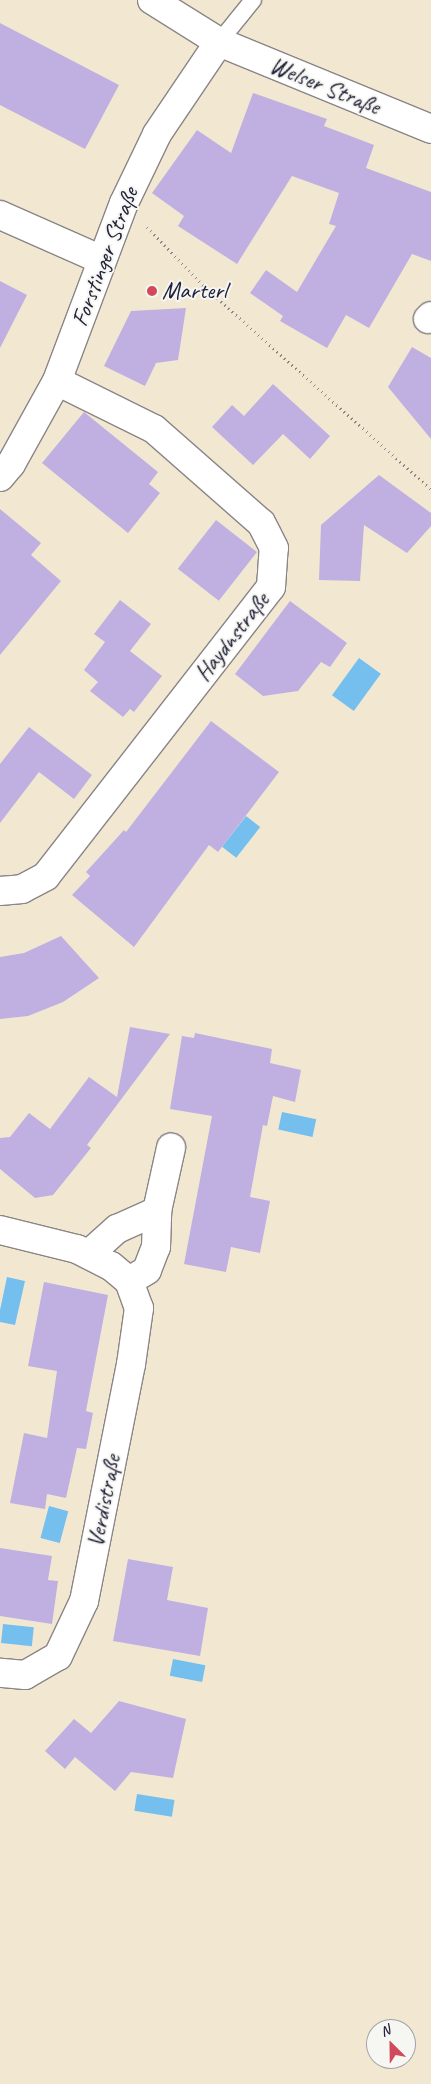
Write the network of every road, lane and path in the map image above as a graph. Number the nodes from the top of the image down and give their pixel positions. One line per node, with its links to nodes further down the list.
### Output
1 (152, 0): 3 (street, Welser Straße)
2 (253, 0): 3 (lane)
3 (219, 42): 4 (street, Welser Straße); 5 (street, Forstinger Straße)
4 (431, 130)
5 (124, 203): 7 (street, Forstinger Straße); 10 (path)
6 (0, 215): 7 (street)
7 (102, 260): 8 (street, Forstinger Straße)
8 (57, 381): 9 (street, Forstinger Straße); 11 (street, Haydnstraße)
9 (0, 477)
10 (431, 489)
11 (0, 891)
12 (171, 1148): 13 (street)
13 (157, 1211): 15 (street); 16 (street)
14 (0, 1230): 15 (street)
15 (89, 1254): 16 (street)
16 (130, 1281): 17 (street, Verdistraße)
17 (0, 1673)

